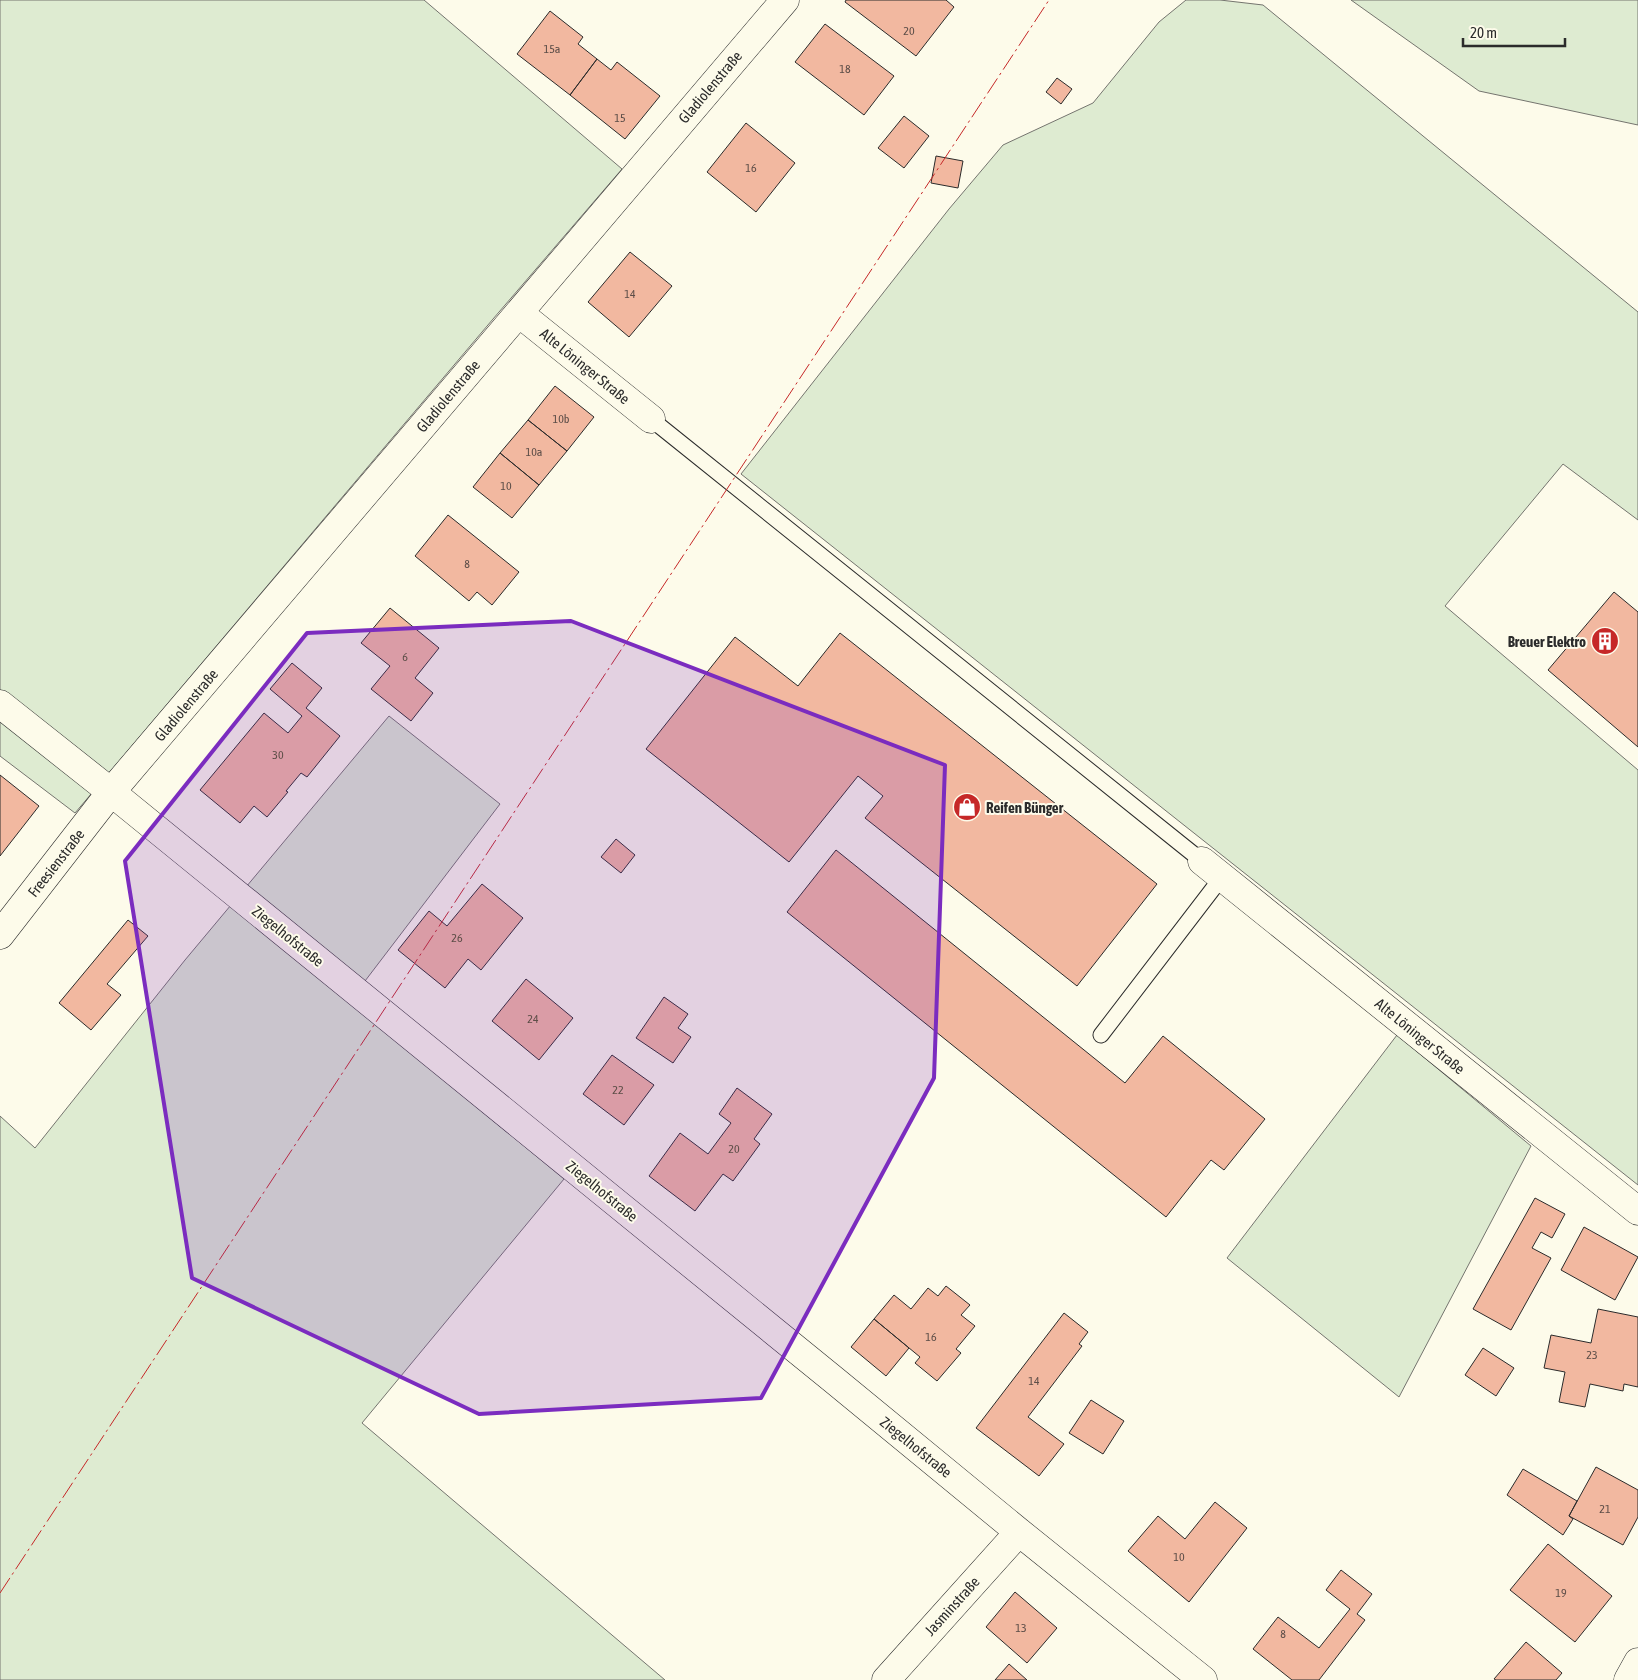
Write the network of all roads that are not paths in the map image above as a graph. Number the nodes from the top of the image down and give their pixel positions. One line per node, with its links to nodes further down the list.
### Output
1 (785, 0): 2 (street, Gladiolenstraße)
2 (518, 313): 3 (street, Alte Löninger Straße); 5 (street, Gladiolenstraße)
3 (651, 420): 6 (lane)
4 (0, 704): 5 (street, Ziegelhofstraße)
5 (111, 792): 7 (street, Freesienstraße); 10 (street, Ziegelhofstraße)
6 (1212, 869): 8 (lane); 9 (street, Alte Löninger Straße)
7 (0, 934)
8 (1102, 1035)
9 (1638, 1210)
10 (1019, 1532): 12 (street, Jasminstraße); 13 (street, Ziegelhofstraße)
11 (1638, 1662): 14 (street)
12 (886, 1680)
13 (1203, 1680)
14 (1628, 1680)

